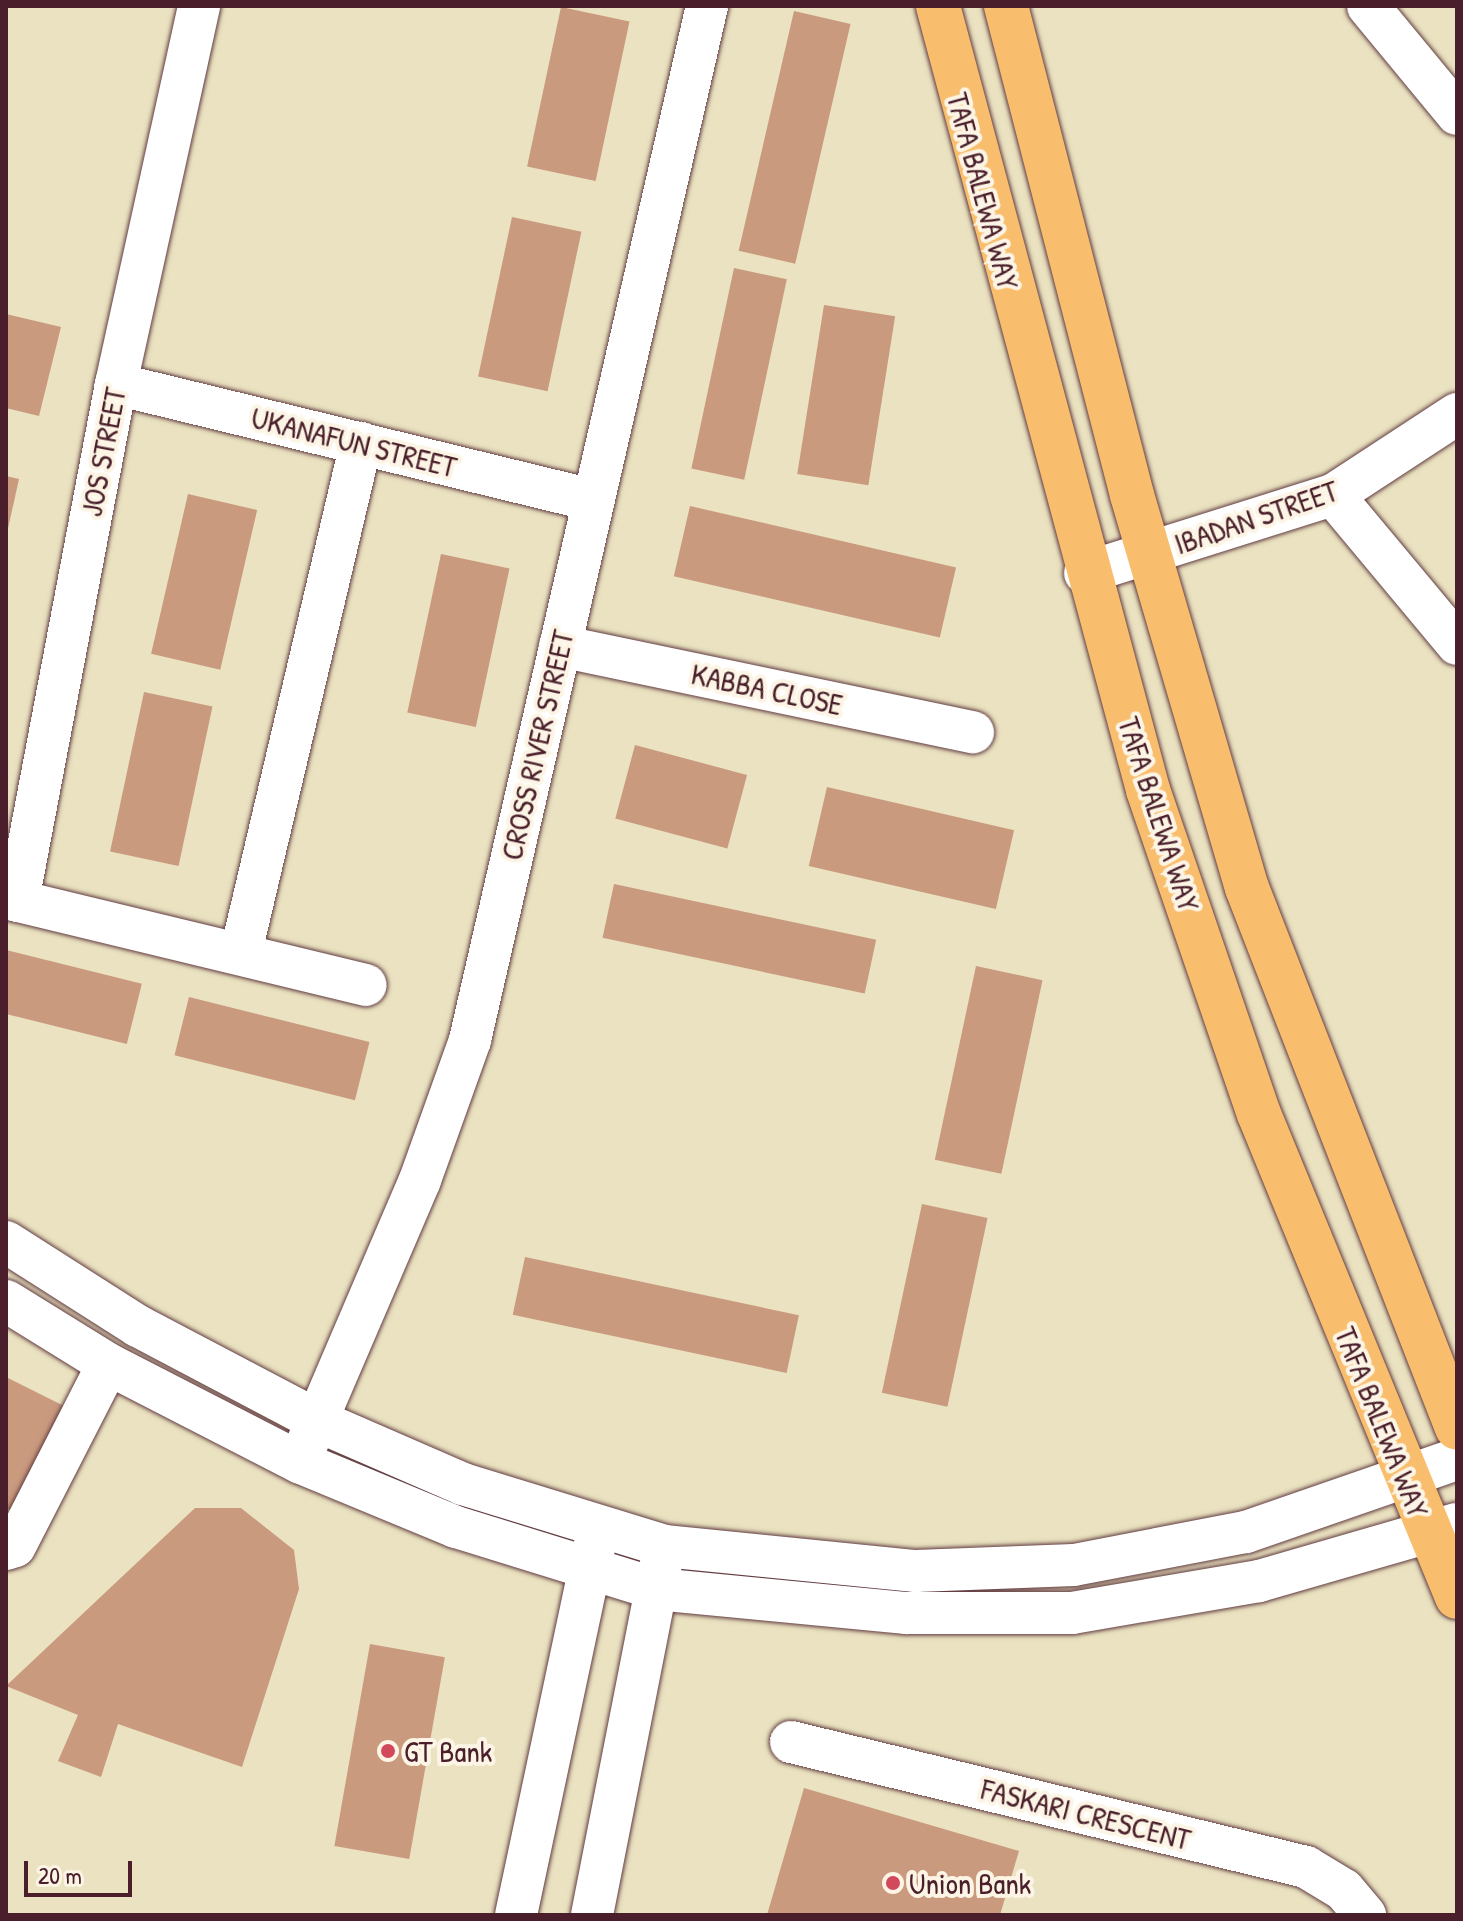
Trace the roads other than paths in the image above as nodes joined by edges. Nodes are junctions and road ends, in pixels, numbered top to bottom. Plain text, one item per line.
1 (199, 6) edge
2 (707, 6) edge
3 (938, 6) edge
4 (1006, 6) edge
5 (1368, 6) edge
6 (1457, 114) edge
7 (116, 384) junction
8 (1457, 414) edge
9 (361, 443) junction
10 (1333, 495) junction
11 (592, 500) junction
12 (1150, 554) junction
13 (1085, 573) junction
14 (1457, 644) edge
15 (560, 646) junction
16 (973, 732) dead end
17 (12, 900) edge
18 (241, 952) junction
19 (366, 985) dead end
20 (6, 1242) edge
21 (6, 1301) edge
22 (108, 1364) junction
23 (318, 1421) junction
24 (1457, 1428) edge
25 (1457, 1459) edge
26 (299, 1462) junction
27 (1404, 1479) junction
28 (1442, 1529) edge
29 (597, 1530) junction
30 (664, 1546) junction
31 (6, 1549) edge
32 (589, 1573) junction
33 (656, 1589) junction
34 (1457, 1597) edge
35 (791, 1742) dead end
36 (516, 1915) edge
37 (592, 1915) edge
38 (1365, 1915) edge

1 - 7 street, JOS STREET
2 - 11 street, CROSS RIVER STREET
3 - 13 main road, TAFA BALEWA WAY
4 - 12 main road, TAFA BALEWA WAY
5 - 6 street
7 - 9 street, UKANAFUN STREET
7 - 17 street, JOS STREET
8 - 10 street, IBADAN STREET
9 - 11 street, UKANAFUN STREET
9 - 18 street
10 - 12 street, IBADAN STREET
10 - 14 street
11 - 15 street, CROSS RIVER STREET
12 - 13 street, IBADAN STREET
12 - 24 main road, TAFA BALEWA WAY
13 - 27 main road, TAFA BALEWA WAY
15 - 16 street, KABBA CLOSE
15 - 23 street, CROSS RIVER STREET
17 - 18 street
18 - 19 street
20 - 23 street
21 - 22 street
22 - 26 street
22 - 31 street
23 - 26 street, CROSS RIVER STREET
23 - 29 street
25 - 27 street
26 - 32 street
27 - 28 main road, TAFA BALEWA WAY
27 - 30 street
28 - 33 street
28 - 34 main road, TAFA BALEWA WAY
29 - 30 street
29 - 32 street
30 - 33 street
32 - 33 street
32 - 36 street
33 - 37 street
35 - 38 street, FASKARI CRESCENT

